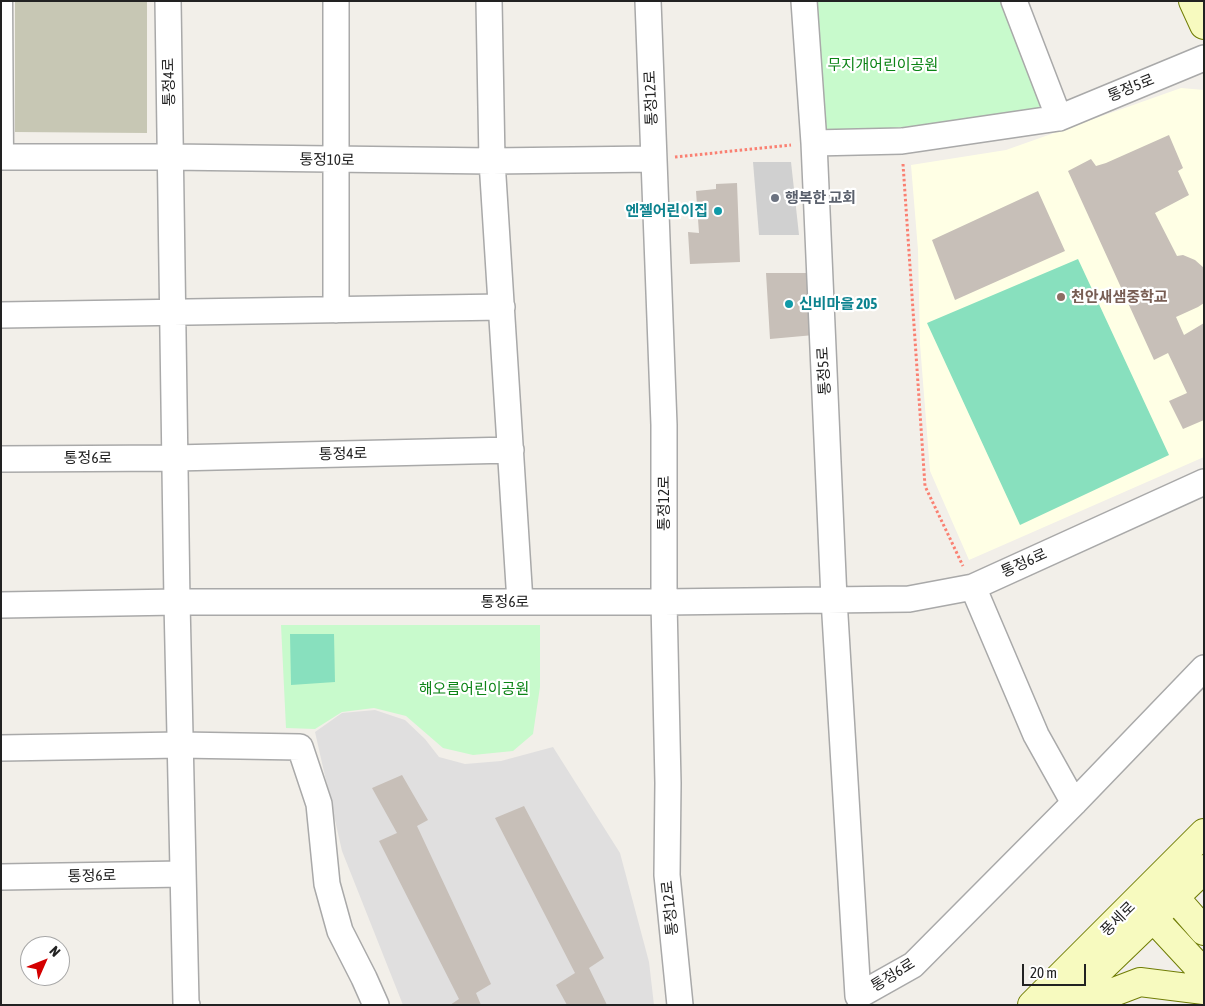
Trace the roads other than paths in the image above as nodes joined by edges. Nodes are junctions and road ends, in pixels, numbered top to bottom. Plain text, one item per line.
1 (6, 1) edge
2 (168, 1) edge
3 (336, 1) edge
4 (489, 1) edge
5 (648, 1) edge
6 (804, 1) edge
7 (1014, 1) edge
8 (1193, 1) edge
9 (1204, 25) edge
10 (1204, 58) edge
11 (1059, 118) junction
12 (814, 143) junction
13 (4, 156) edge
14 (170, 157) junction
15 (653, 159) junction
16 (336, 160) junction
17 (492, 161) junction
18 (502, 307) junction
19 (336, 310) junction
20 (174, 313) junction
21 (1, 315) edge
22 (511, 450) junction
23 (175, 458) junction
24 (1, 459) edge
25 (1204, 482) edge
26 (973, 587) junction
27 (834, 599) junction
28 (177, 602) junction
29 (520, 602) junction
30 (664, 602) junction
31 (1, 605) edge
32 (1204, 668) edge
33 (180, 745) junction
34 (1, 748) edge
35 (1074, 803) junction
36 (1204, 833) edge
37 (1204, 869) edge
38 (183, 874) junction
39 (1, 877) edge
40 (1167, 888) junction
41 (1145, 909) junction
42 (1204, 930) edge
43 (1196, 987) edge
44 (187, 1005) edge
45 (376, 1005) edge
46 (680, 1005) edge
47 (1032, 1005) edge
48 (1063, 1005) edge
49 (1086, 1005) edge

1 - 13 lane
2 - 14 street, 통정4로
3 - 16 street
4 - 17 street
5 - 15 street, 통정12로
6 - 12 street, 통정5로
7 - 11 street
8 - 9 street
10 - 11 street, 통정5로
11 - 12 street, 통정5로
12 - 27 street, 통정5로
13 - 14 street, 통정10로
14 - 16 street, 통정10로
14 - 20 street, 통정4로
15 - 17 street, 통정10로
15 - 30 street, 통정12로
16 - 17 street, 통정10로
16 - 19 street
17 - 18 street
18 - 19 street
18 - 22 street
19 - 20 street
20 - 21 street
20 - 23 street, 통정4로
22 - 23 street, 통정4로
22 - 29 street
23 - 24 street, 통정6로
23 - 28 street, 통정4로
25 - 26 street, 통정6로
26 - 27 street, 통정6로
26 - 35 street
27 - 30 street, 통정6로
27 - 35 street, 통정6로
28 - 29 street, 통정6로
28 - 31 street, 통정6로
28 - 33 street
29 - 30 street, 통정6로
30 - 46 street, 통정12로
32 - 35 street, 통정6로
33 - 34 street
33 - 38 street
33 - 45 street
36 - 40 street, 풍세로
37 - 40 street, 풍세로
38 - 39 street, 통정6로
38 - 44 street
40 - 41 street, 풍세로
40 - 42 street
41 - 43 street
41 - 47 street, 풍세로
41 - 48 street, 풍세로
43 - 49 street

